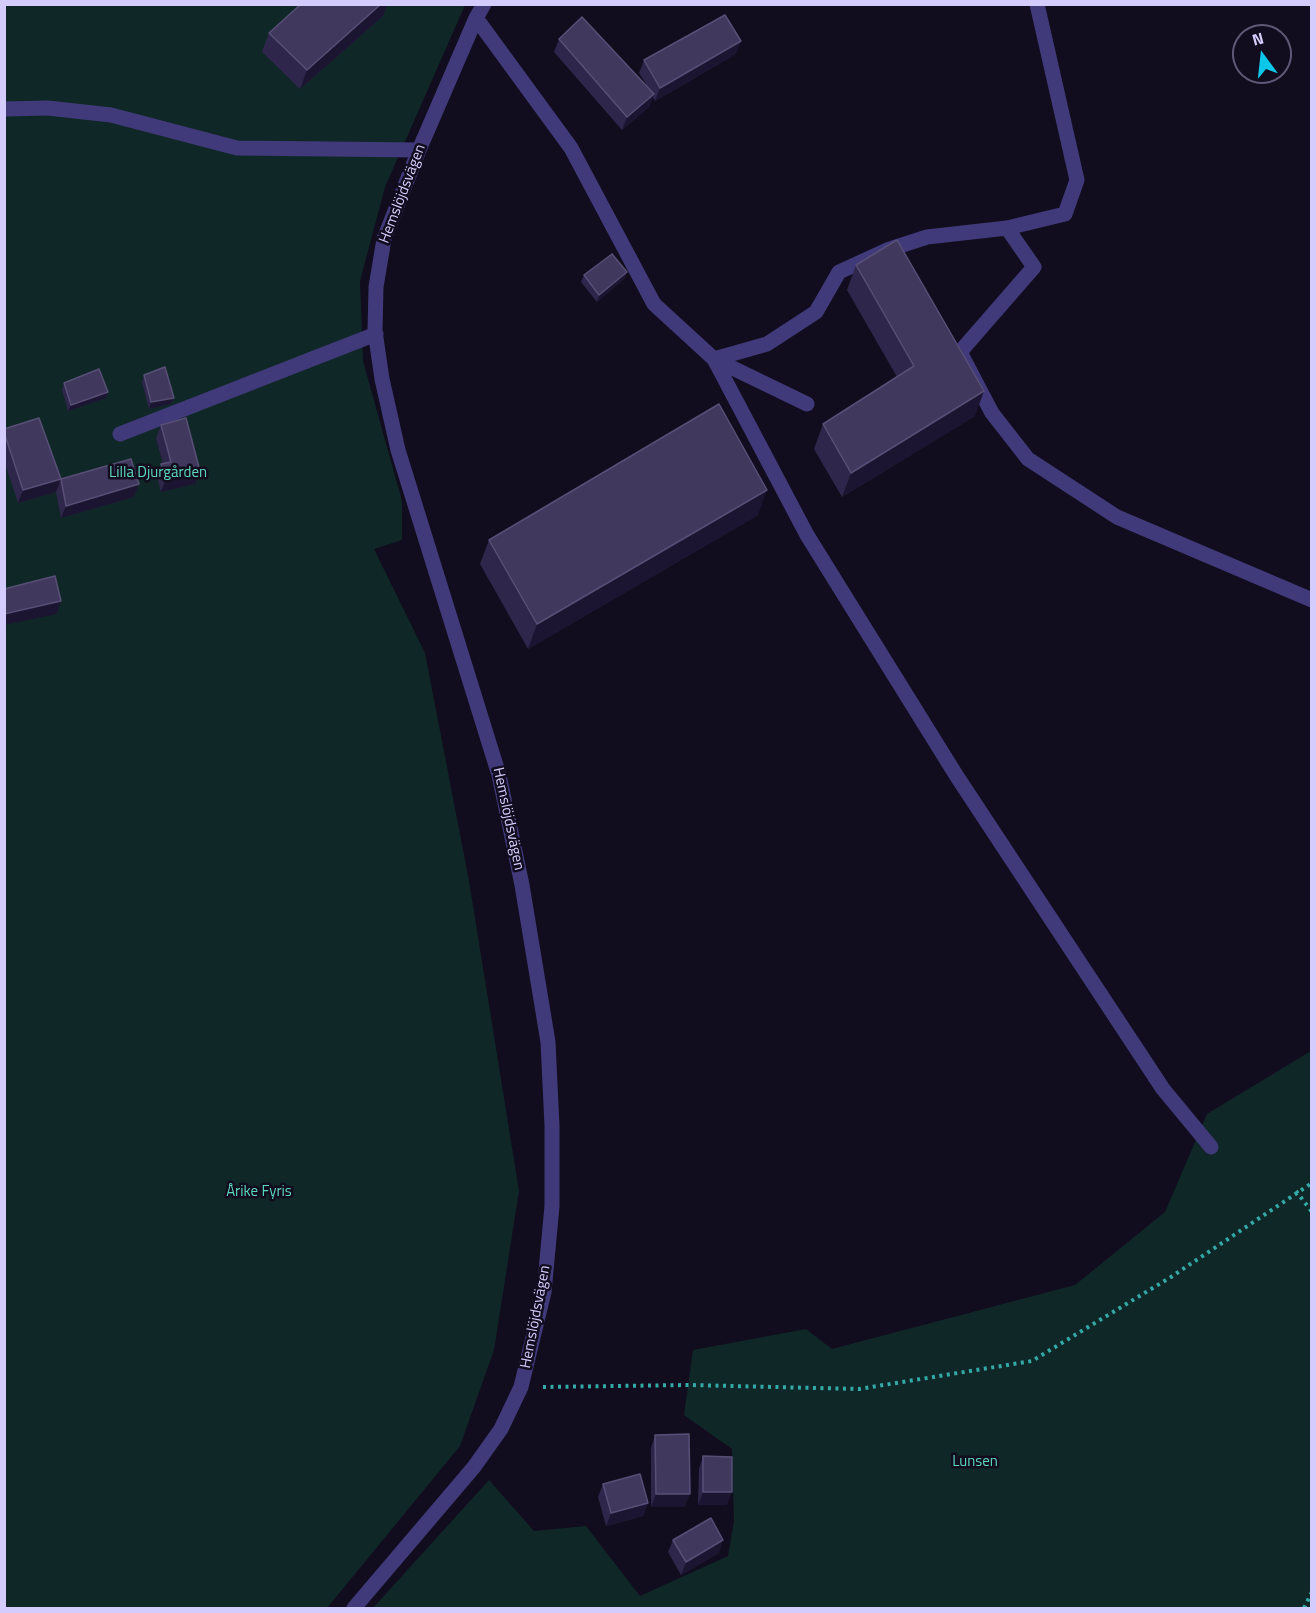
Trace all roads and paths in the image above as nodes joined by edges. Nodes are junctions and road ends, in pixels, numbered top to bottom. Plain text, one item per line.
1 (484, 4) edge
2 (1037, 4) edge
3 (476, 18) junction
4 (4, 108) edge
5 (419, 150) junction
6 (1007, 228) junction
7 (376, 334) junction
8 (714, 359) junction
9 (807, 404) dead end
10 (120, 434) dead end
11 (1311, 600) edge
12 (1211, 1147) dead end
13 (1311, 1183) edge
14 (1296, 1191) junction
15 (1311, 1212) edge
16 (521, 1387) junction
17 (1311, 1592) edge
18 (354, 1608) edge
19 (1304, 1608) edge

1 - 3 street, Hemslöjdsvägen
2 - 6 street
3 - 5 street, Hemslöjdsvägen
3 - 8 street
4 - 5 street
5 - 7 street, Hemslöjdsvägen
6 - 8 street
6 - 11 street
7 - 10 street
7 - 16 street, Hemslöjdsvägen
8 - 9 street
8 - 12 street
13 - 14 path
14 - 15 path
14 - 16 path
16 - 18 street, Hemslöjdsvägen
17 - 19 path

